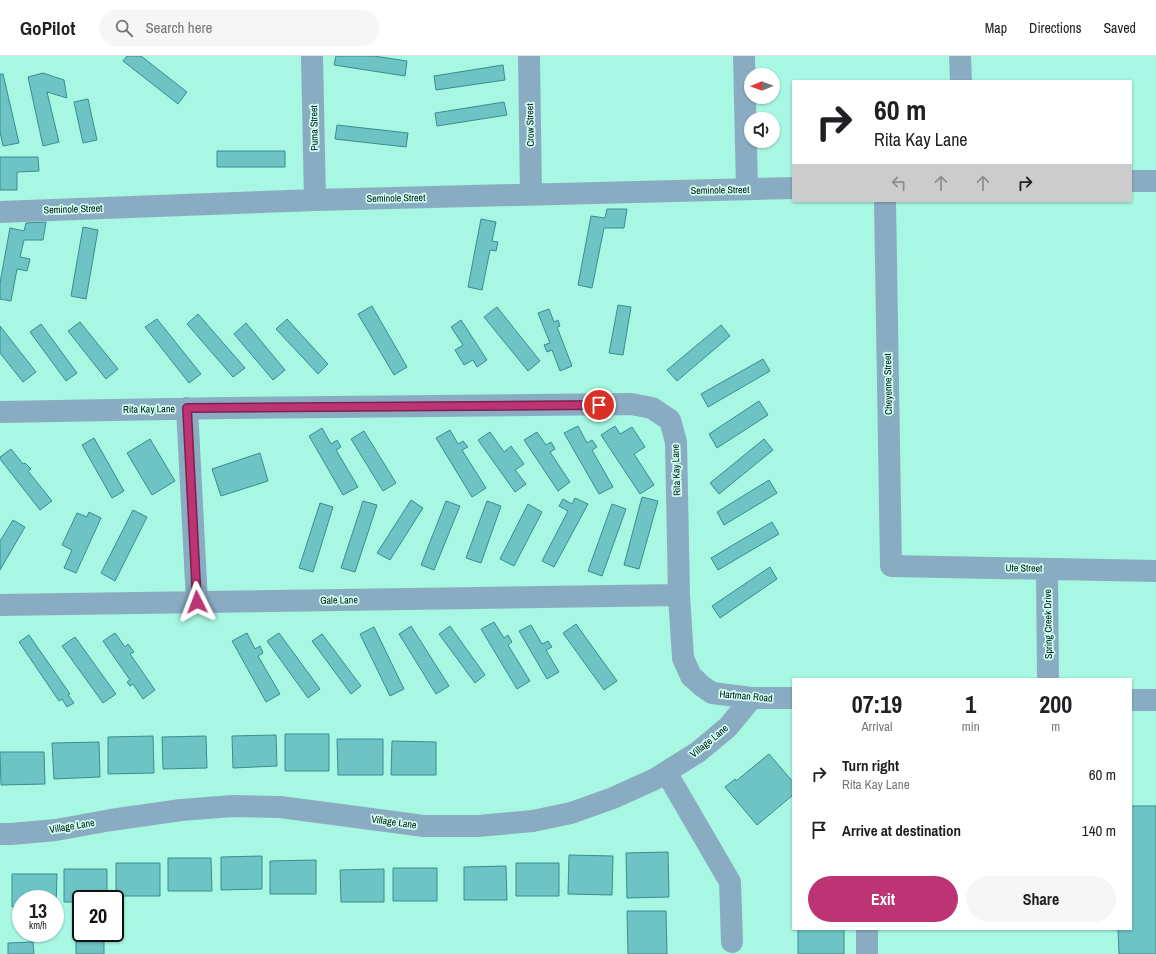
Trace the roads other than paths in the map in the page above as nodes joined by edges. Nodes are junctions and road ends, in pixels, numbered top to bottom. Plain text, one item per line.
1 (312, 56) edge
2 (529, 56) edge
3 (744, 56) edge
4 (960, 56) edge
5 (961, 80) edge
6 (1132, 181) edge
7 (1156, 181) edge
8 (792, 188) edge
9 (747, 189) junction
10 (531, 195) junction
11 (315, 200) junction
12 (885, 202) edge
13 (0, 212) edge
14 (187, 408) junction
15 (0, 412) edge
16 (891, 566) joint
17 (1047, 569) junction
18 (1156, 571) edge
19 (679, 595) junction
20 (197, 602) junction
21 (0, 605) edge
22 (1048, 678) edge
23 (752, 698) junction
24 (792, 698) edge
25 (1132, 700) edge
26 (1156, 700) edge
27 (666, 772) junction
28 (0, 834) edge
29 (867, 930) edge
30 (732, 942) dead end
31 (868, 954) edge

1 - 11 street, Puma Street
2 - 10 street, Crow Street
3 - 9 street
4 - 5 street
6 - 7 street
8 - 9 street, Seminole Street
9 - 10 street, Seminole Street
10 - 11 street, Seminole Street
11 - 13 street, Seminole Street
12 - 16 street, Cheyenne Street
14 - 15 street, Rita Kay Lane
14 - 19 street, Rita Kay Lane
14 - 20 street
16 - 17 street, Ute Street
17 - 18 street, Ute Street
17 - 22 street, Spring Creek Drive
19 - 20 street, Gale Lane
19 - 23 street, Hartman Road
20 - 21 street, Gale Lane
23 - 24 street, Hartman Road
23 - 27 street, Village Lane
25 - 26 street
27 - 28 street, Village Lane
27 - 30 street
29 - 31 street

